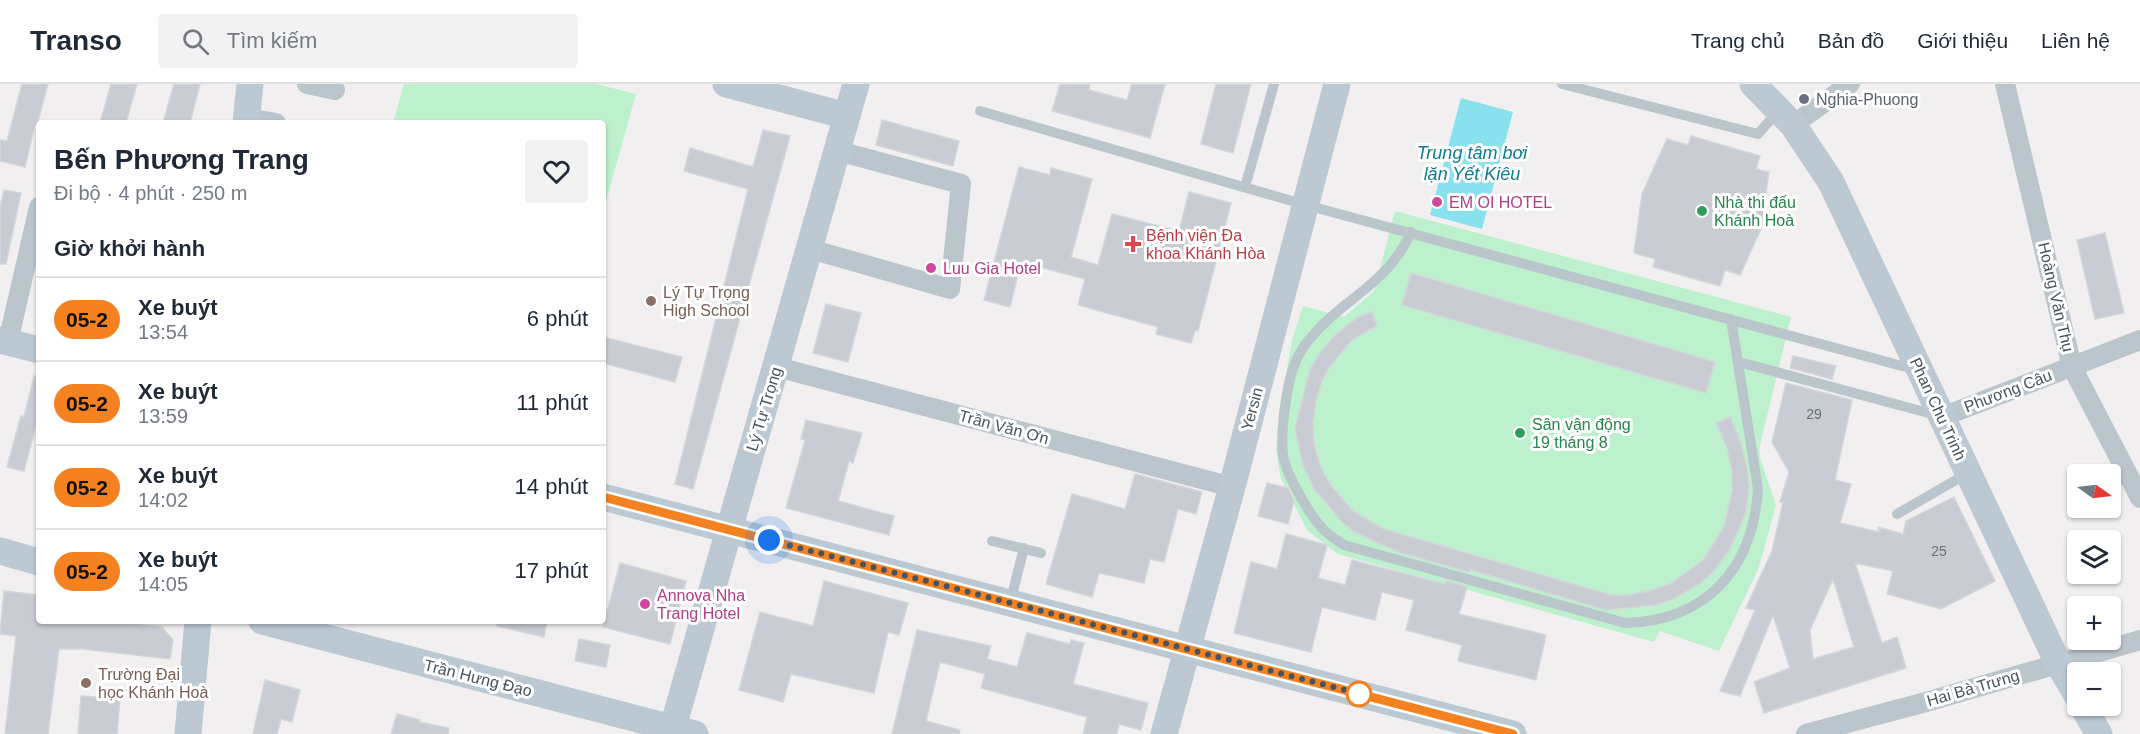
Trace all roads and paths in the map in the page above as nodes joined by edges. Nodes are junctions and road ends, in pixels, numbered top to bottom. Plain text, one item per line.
1 (250, 84) edge
2 (307, 84) edge
3 (726, 84) edge
4 (856, 84) edge
5 (1274, 84) edge
6 (1337, 84) edge
7 (1562, 84) edge
8 (1753, 84) edge
9 (1851, 84) edge
10 (2005, 84) edge
11 (753, 87) edge
12 (335, 90) dead end
13 (980, 111) dead end
14 (847, 116) junction
15 (1786, 118) junction
16 (247, 120) edge
17 (838, 151) junction
18 (1245, 187) junction
19 (1306, 204) junction
20 (1411, 232) junction
21 (36, 236) edge
22 (810, 249) junction
23 (34, 256) edge
24 (1731, 319) junction
25 (2140, 340) edge
26 (4, 341) edge
27 (36, 349) edge
28 (1739, 362) junction
29 (777, 367) junction
30 (2072, 367) junction
31 (1920, 371) junction
32 (1942, 417) junction
33 (1968, 473) junction
34 (1232, 487) junction
35 (606, 498) edge
36 (2140, 498) edge
37 (1897, 514) dead end
38 (728, 530) junction
39 (992, 541) dead end
40 (1024, 548) junction
41 (0, 551) edge
42 (1041, 553) dead end
43 (36, 561) edge
44 (1010, 603) junction
45 (198, 624) edge
46 (273, 624) edge
47 (2140, 639) edge
48 (1187, 649) junction
49 (2058, 663) junction
50 (2067, 678) edge
51 (2088, 716) edge
52 (679, 732) edge
53 (188, 734) edge
54 (1166, 734) edge
55 (1513, 734) edge
56 (1806, 734) edge
57 (2099, 734) edge

1 - 16 street
2 - 12 street
3 - 11 street
4 - 14 street, Lý Tự Trọng
5 - 18 lane
6 - 19 street, Yersin
7 - 15 lane
8 - 15 street, Phan Chu Trinh
9 - 15 street
10 - 30 street, Hoàng Văn Thụ
11 - 14 street
13 - 18 lane
14 - 17 street, Lý Tự Trọng
15 - 31 street, Phan Chu Trinh
17 - 22 street, Lý Tự Trọng
17 - 22 street
18 - 19 lane
19 - 20 lane
19 - 34 street, Yersin
20 - 24 lane
20 - 28 lane
21 - 23 street
22 - 29 street, Lý Tự Trọng
23 - 26 street
24 - 28 lane
24 - 31 lane
25 - 30 street, Phương Câu
26 - 27 street
28 - 32 lane
29 - 34 street, Trần Văn Ơn
29 - 38 street, Lý Tự Trọng
30 - 32 street, Phương Câu
30 - 36 street, Hoàng Văn Thụ
31 - 32 street, Phan Chu Trinh
32 - 33 street, Phan Chu Trinh
33 - 37 lane
33 - 49 street, Phan Chu Trinh
34 - 48 street, Yersin
35 - 38 street
38 - 44 street
38 - 52 street, Lý Tự Trọng
39 - 40 lane
40 - 42 lane
40 - 44 lane
41 - 43 street
44 - 48 street
45 - 53 street
46 - 52 street, Trần Hưng Đạo
47 - 49 street, Hai Bà Trưng
48 - 54 street, Yersin
48 - 55 street
49 - 50 street, Phan Chu Trinh
49 - 56 street, Hai Bà Trưng
51 - 57 street

